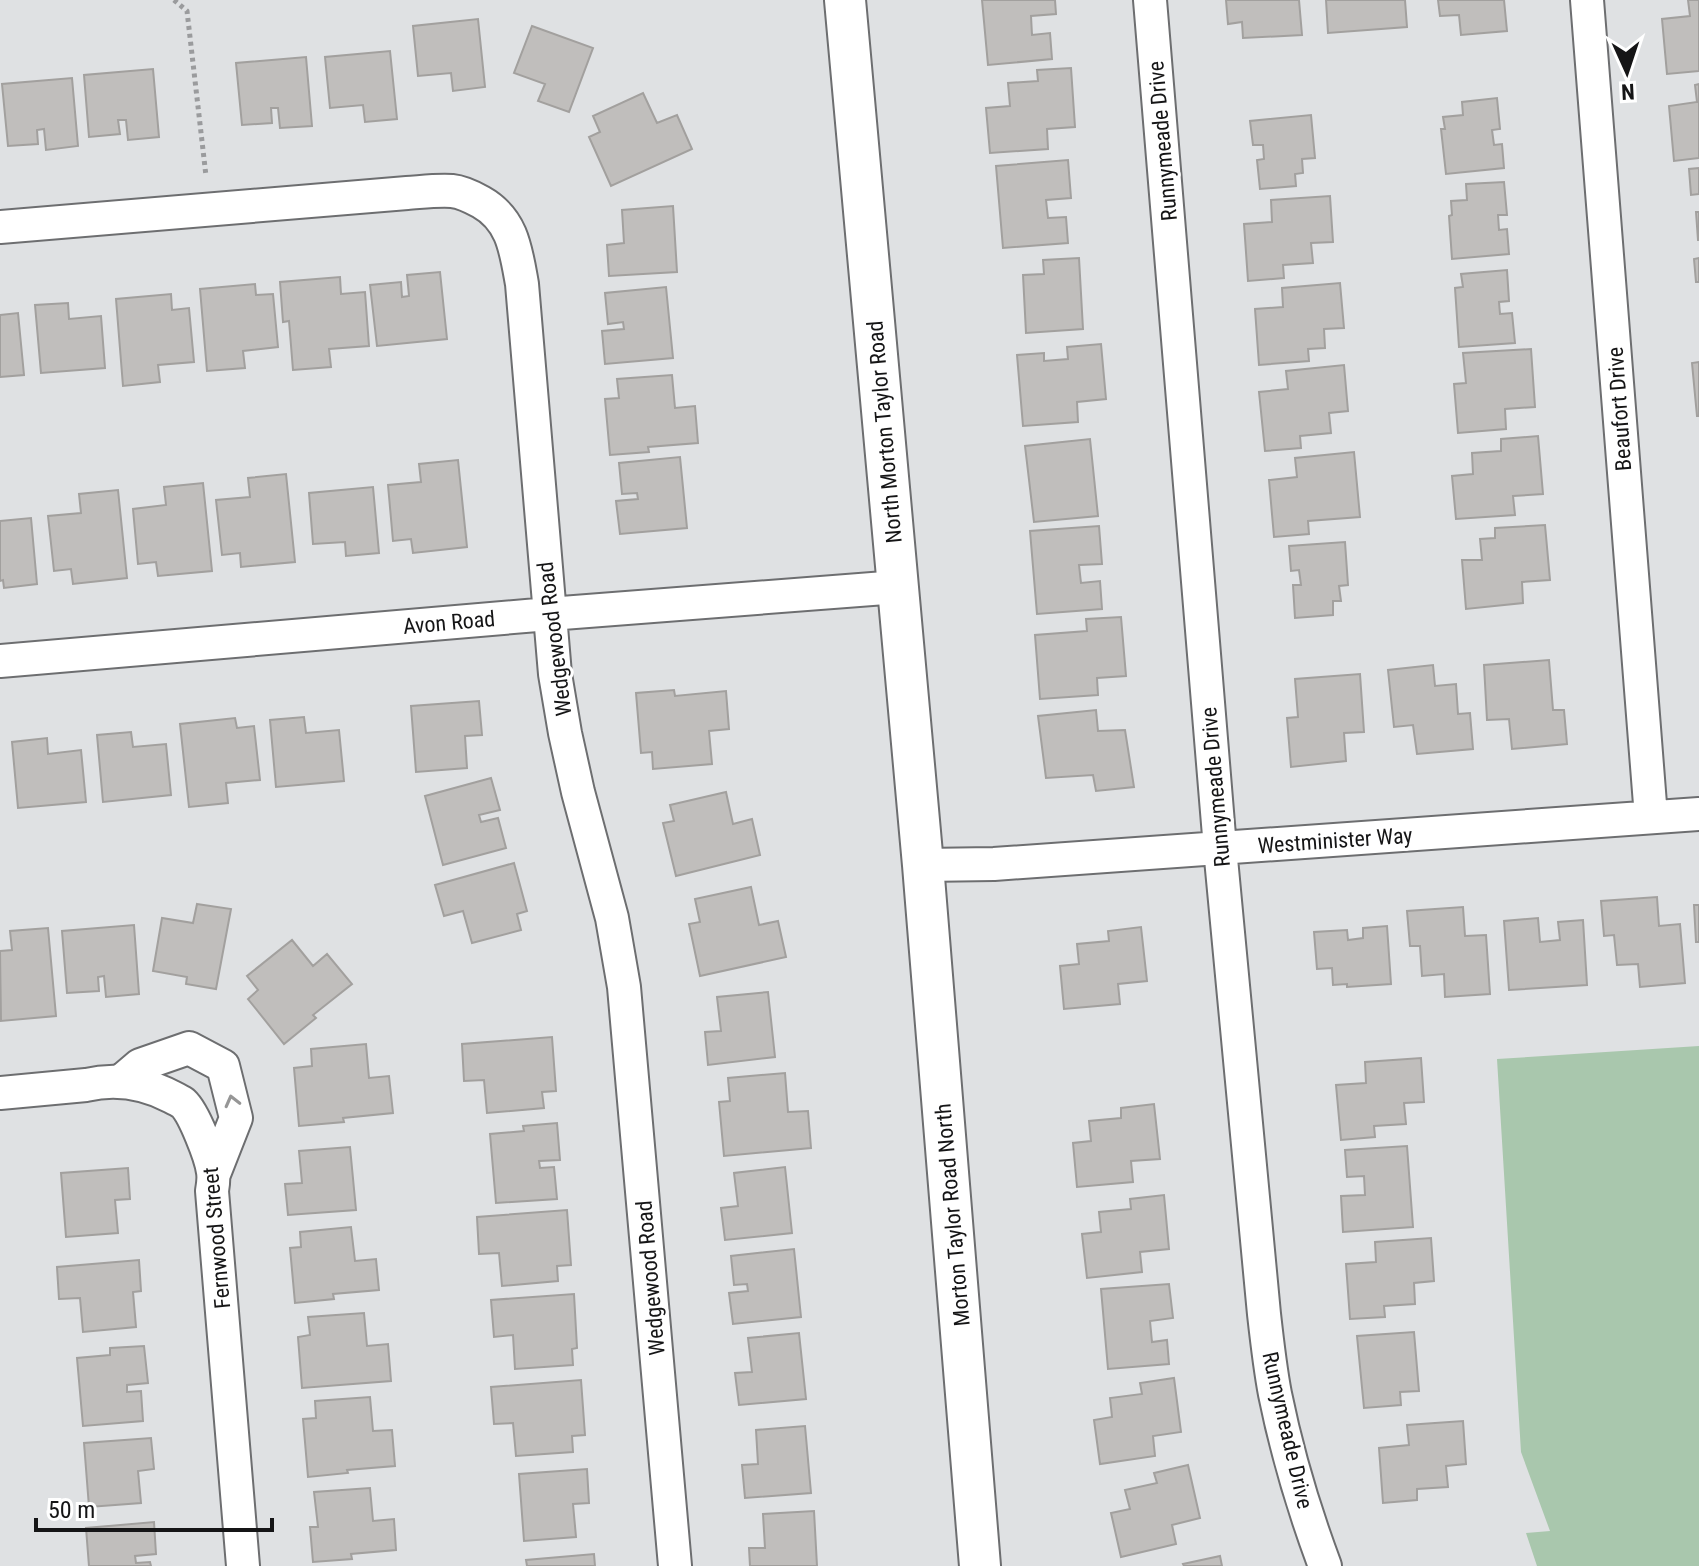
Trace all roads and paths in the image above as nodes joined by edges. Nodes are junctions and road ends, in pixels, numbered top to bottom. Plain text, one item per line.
1 (174, 0) edge
2 (845, 0) edge
3 (1150, 0) edge
4 (1587, 0) edge
5 (206, 176) dead end
6 (0, 227) edge
7 (898, 587) junction
8 (549, 614) junction
9 (0, 661) edge
10 (1699, 814) edge
11 (1651, 817) junction
12 (1220, 848) junction
13 (923, 865) junction
14 (120, 1082) junction
15 (0, 1093) edge
16 (214, 1174) junction
17 (243, 1566) edge
18 (675, 1566) edge
19 (980, 1566) edge
20 (1325, 1566) edge

1 - 5 path
2 - 7 street, North Morton Taylor Road
3 - 12 street, Runnymeade Drive
4 - 11 street, Beaufort Drive
6 - 8 street, Wedgewood Road
7 - 8 street, Avon Road
7 - 13 street, North Morton Taylor Road
8 - 9 street, Avon Road
8 - 18 street, Wedgewood Road
10 - 11 street, Westminister Way
11 - 12 street, Westminister Way
12 - 13 street, Westminister Way
12 - 20 street, Runnymeade Drive
13 - 19 street, Morton Taylor Road North
14 - 15 street, Fernwood Street
14 - 16 street, Fernwood Street
16 -> 14 street
16 - 17 street, Fernwood Street

